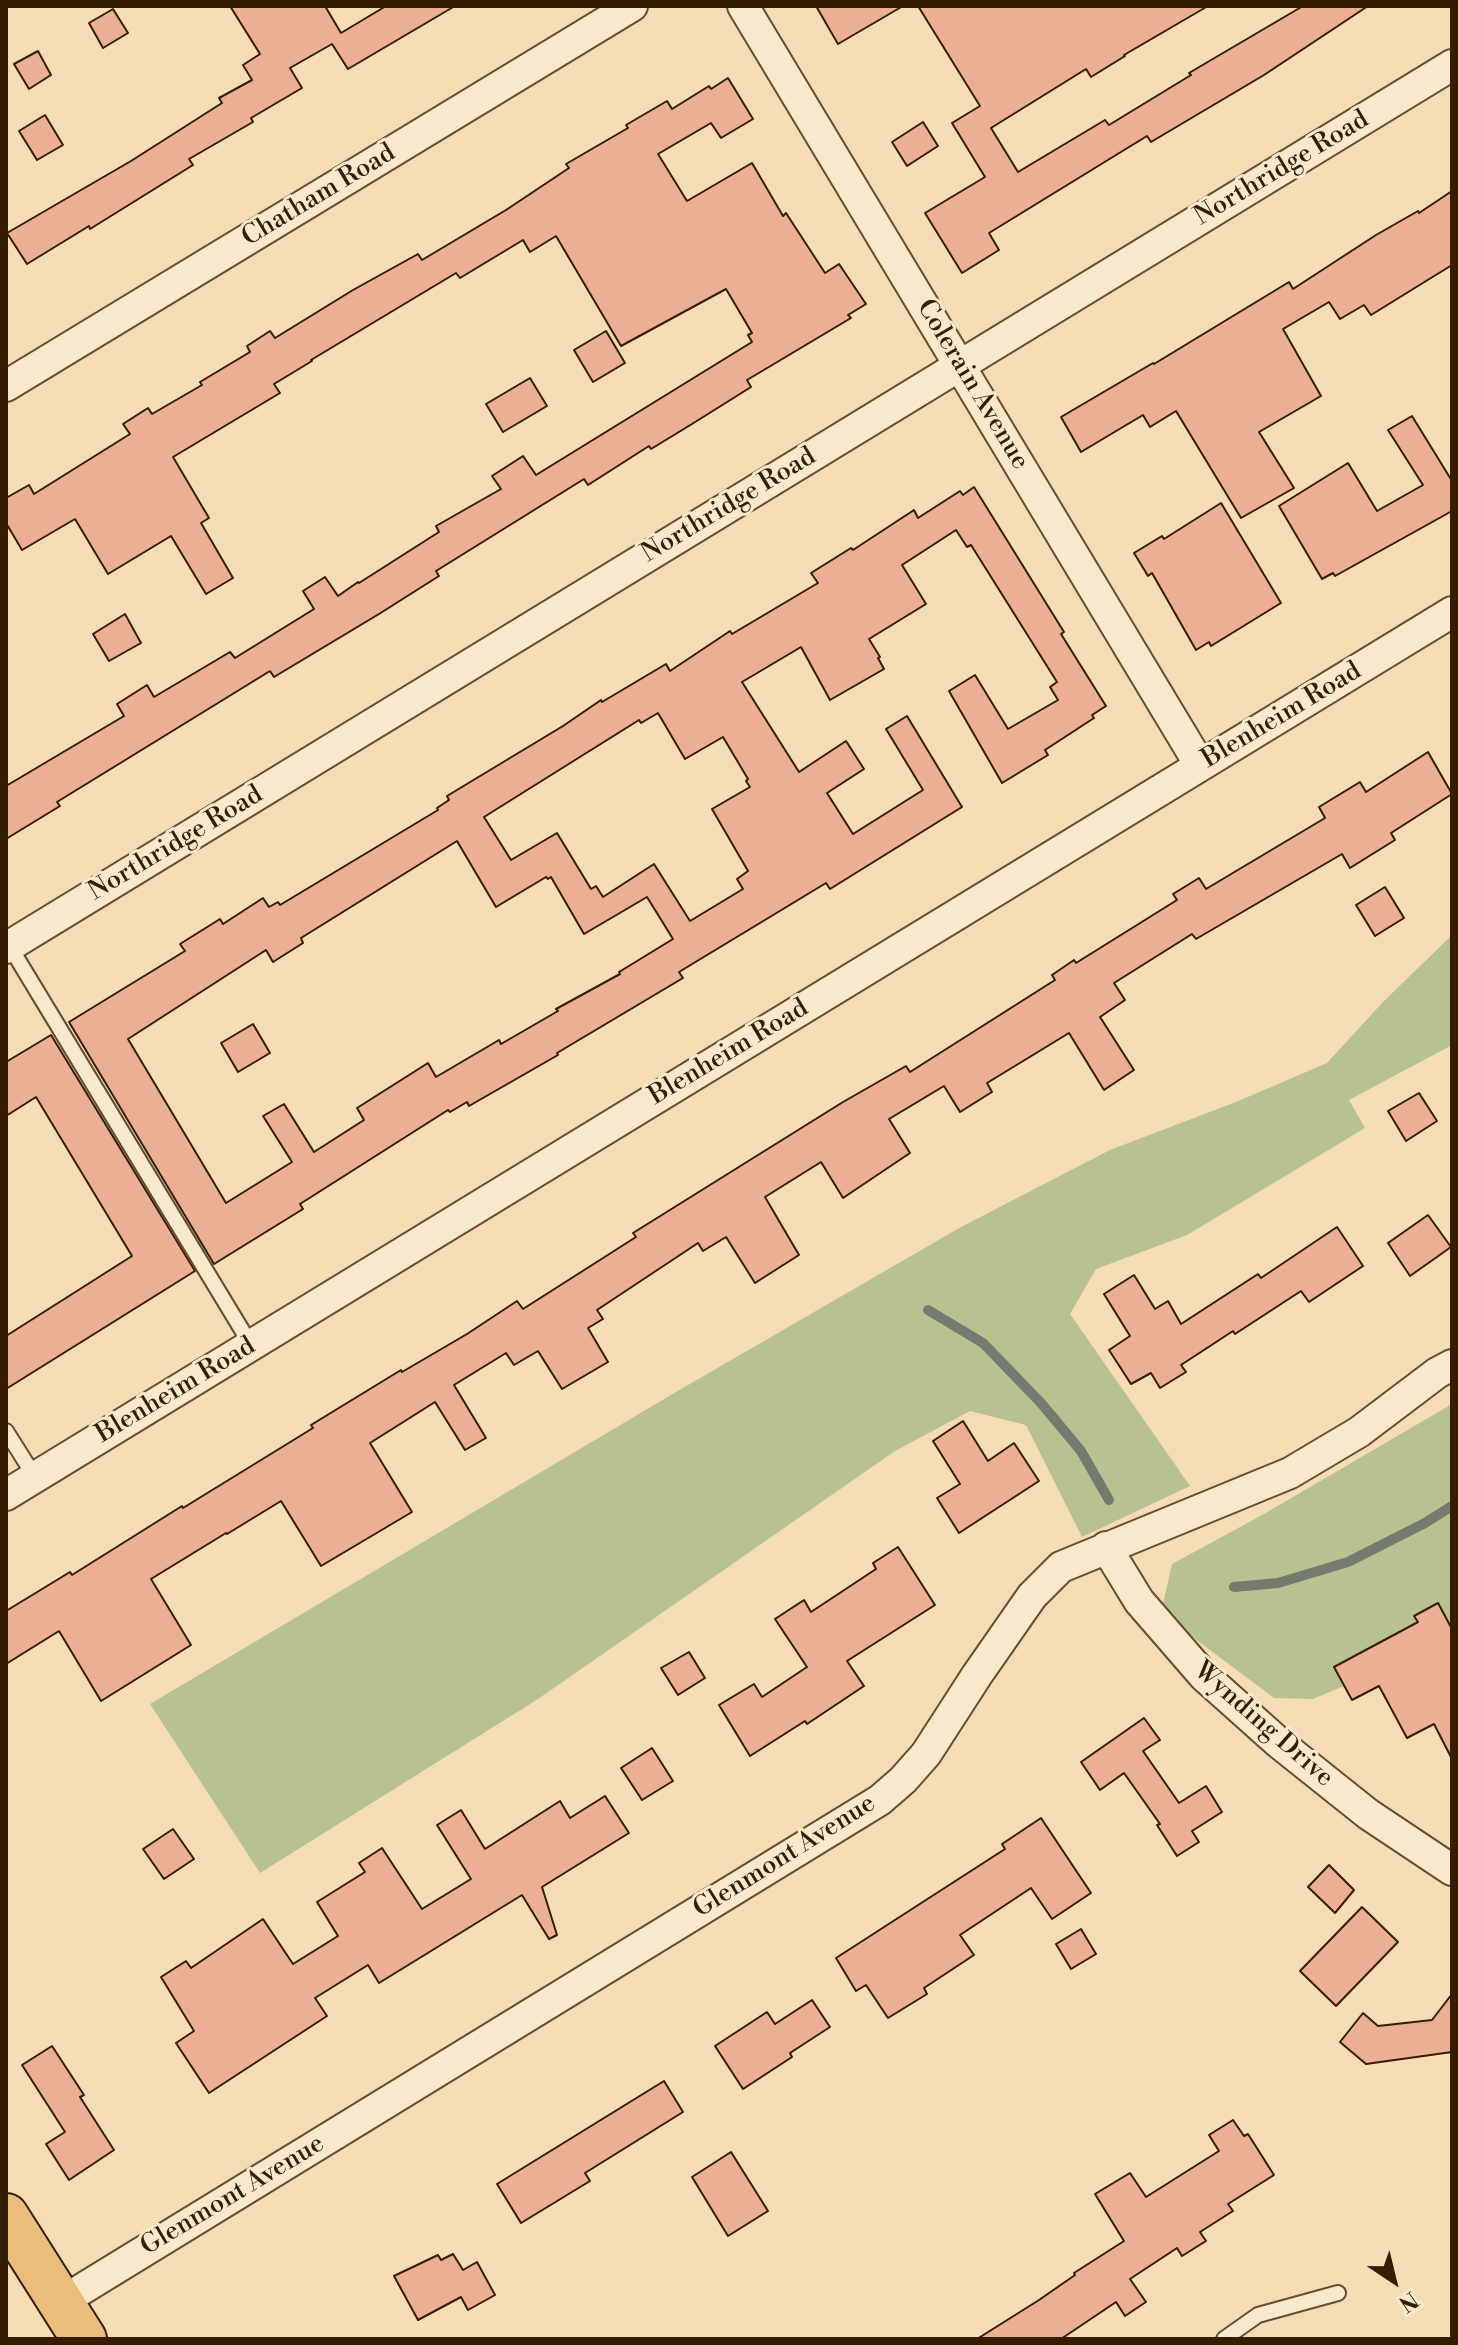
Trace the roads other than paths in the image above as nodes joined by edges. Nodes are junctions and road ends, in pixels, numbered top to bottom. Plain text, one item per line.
1 (632, 6) edge
2 (743, 6) edge
3 (1452, 65) edge
4 (960, 365) junction
5 (6, 386) edge
6 (1452, 612) edge
7 (1200, 765) junction
8 (7, 944) edge
9 (251, 1345) junction
10 (1452, 1365) edge
11 (6, 1431) edge
12 (35, 1477) junction
13 (6, 1495) edge
14 (1106, 1547) junction
15 (1452, 1870) edge
16 (6, 2216) edge
17 (1338, 2293) dead end
18 (61, 2302) junction
19 (84, 2339) edge
20 (1224, 2339) edge

1 - 5 street, Chatham Road
2 - 4 street, Colerain Avenue
3 - 4 street, Northridge Road
4 - 7 street, Colerain Avenue
4 - 8 street, Northridge Road
6 - 7 street, Blenheim Road
7 - 9 street, Blenheim Road
8 - 9 lane
9 - 12 street, Blenheim Road
10 - 14 street, Glenmont Avenue
11 - 12 lane
12 - 13 street, Blenheim Road
14 - 15 street, Wynding Drive
14 - 18 street, Glenmont Avenue
16 - 18 main road
17 - 20 lane
18 - 19 main road

